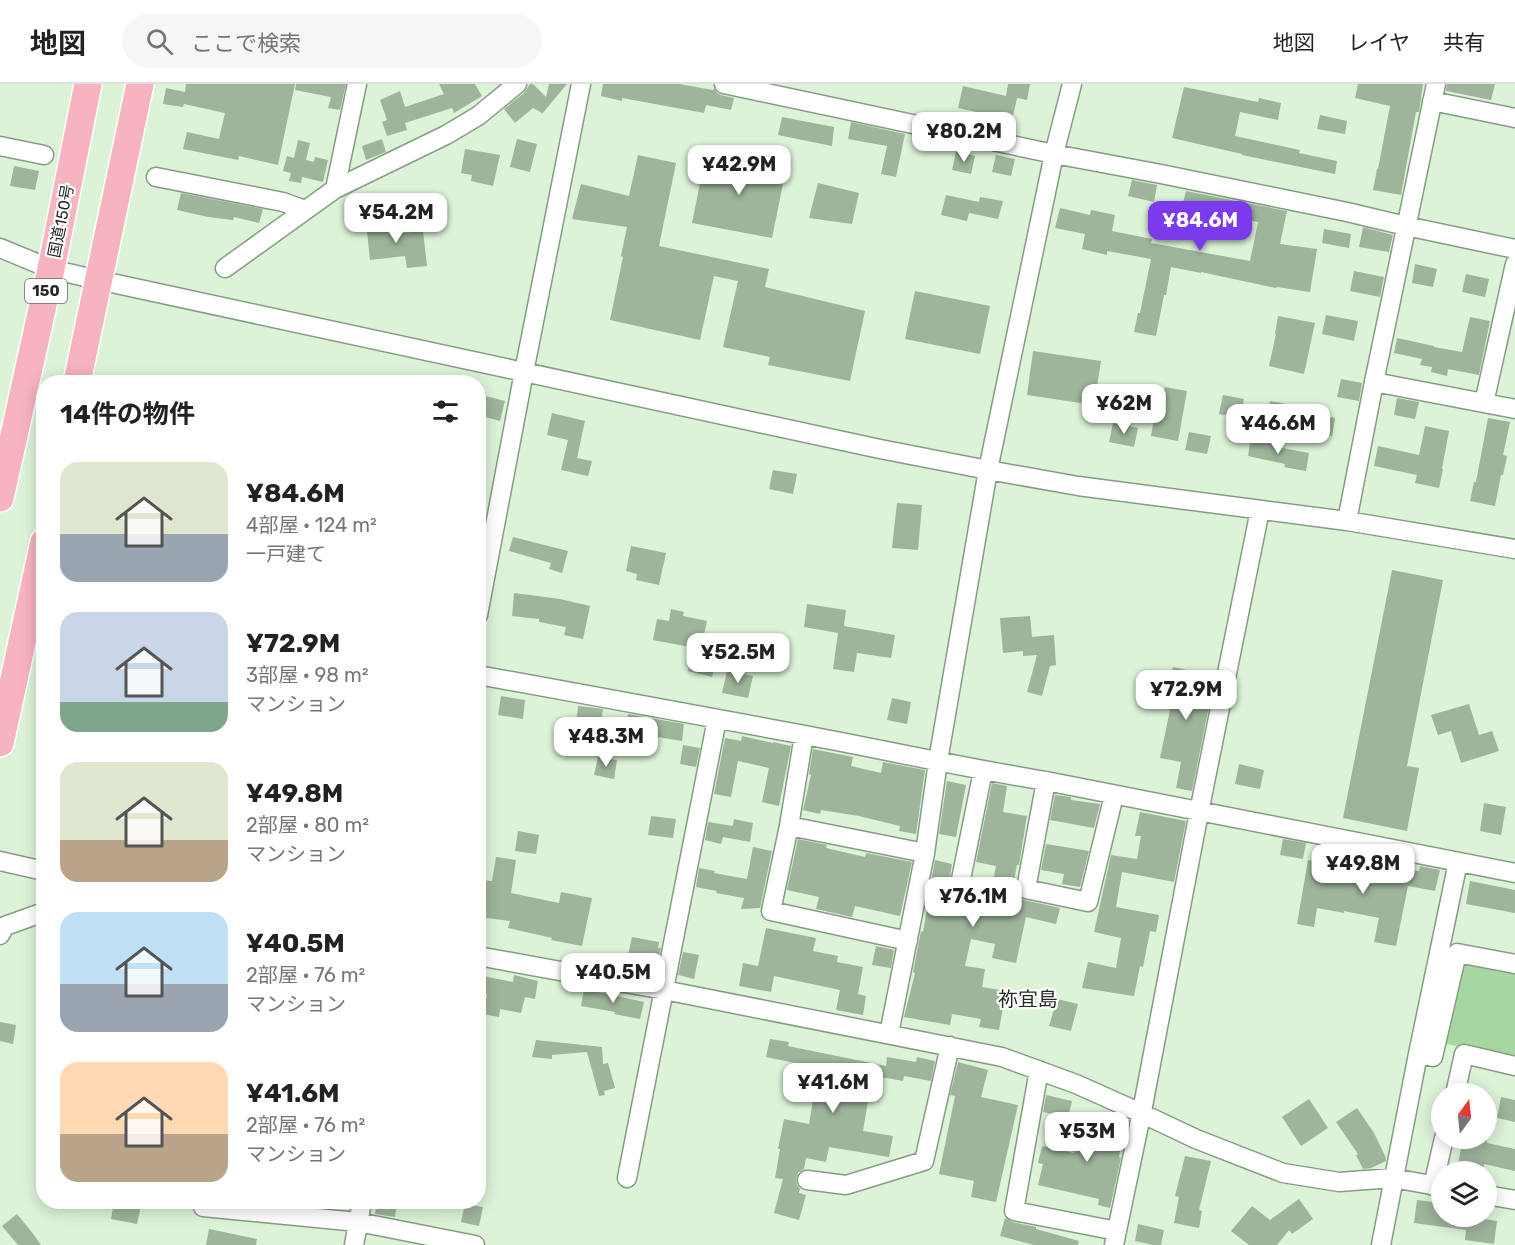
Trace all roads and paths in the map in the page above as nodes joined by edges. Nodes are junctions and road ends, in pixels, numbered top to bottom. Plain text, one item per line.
1 (88, 84) edge
2 (140, 84) edge
3 (357, 84) edge
4 (518, 84) edge
5 (581, 84) edge
6 (724, 84) edge
7 (1072, 84) edge
8 (1434, 93) edge
9 (1515, 118) edge
10 (0, 146) edge
11 (1054, 154) junction
12 (44, 155) dead end
13 (156, 177) dead end
14 (335, 189) junction
15 (305, 210) junction
16 (1406, 226) junction
17 (0, 248) edge
18 (1515, 249) edge
19 (1515, 264) edge
20 (225, 268) dead end
21 (51, 269) junction
22 (98, 280) junction
23 (524, 372) junction
24 (78, 375) edge
25 (1374, 382) junction
26 (1484, 403) junction
27 (1515, 409) edge
28 (5, 450) edge
29 (988, 470) junction
30 (0, 498) edge
31 (1260, 510) junction
32 (1347, 521) junction
33 (1515, 549) edge
34 (486, 573) edge
35 (36, 579) edge
36 (486, 676) edge
37 (717, 718) junction
38 (804, 735) junction
39 (0, 743) edge
40 (938, 761) junction
41 (983, 771) junction
42 (1046, 781) junction
43 (1114, 795) junction
44 (1199, 812) junction
45 (789, 826) junction
46 (925, 854) junction
47 (0, 861) edge
48 (1458, 862) junction
49 (36, 869) edge
50 (1515, 873) edge
51 (958, 889) dead end
52 (36, 915) edge
53 (0, 935) edge
54 (908, 941) junction
55 (486, 957) edge
56 (1515, 964) edge
57 (664, 990) junction
58 (889, 1034) junction
59 (950, 1046) junction
60 (1418, 1054) junction
61 (1515, 1066) edge
62 (1039, 1070) junction
63 (1457, 1083) edge
64 (1142, 1113) junction
65 (627, 1178) dead end
66 (1393, 1178) junction
67 (807, 1180) dead end
68 (1431, 1185) edge
69 (1497, 1197) edge
70 (1515, 1200) edge
71 (224, 1209) edge
72 (361, 1209) edge
73 (358, 1222) junction
74 (1116, 1238) edge
75 (354, 1245) edge
76 (475, 1245) edge
77 (1381, 1245) edge

1 - 21 highway, 国道150号 / 150
2 - 22 highway
3 - 14 street
4 - 14 street
5 - 23 street
6 - 11 street
7 - 11 street
8 - 9 street
8 - 16 street
10 - 12 street
11 - 16 street
11 - 29 street
13 - 15 street
14 - 15 street
15 - 20 street
16 - 18 street
16 - 25 street
17 - 21 street
19 - 26 street
21 - 22 street
21 - 28 highway, 国道150号 / 150
22 - 23 street
22 - 24 highway
23 - 29 street
23 - 34 street
25 - 26 street
25 - 32 street
26 - 27 street
28 - 30 highway, 国道150号 / 150
29 - 31 street
29 - 40 street
31 - 32 street
31 - 44 street
32 - 33 street
35 - 39 highway
36 - 37 street
37 - 38 street
37 - 57 street
38 - 40 street
38 - 45 street
40 - 41 street
40 - 46 street
41 - 42 street
41 - 51 street
42 - 43 street
42 - 43 street
43 - 44 street
44 - 48 street
44 - 64 street
45 - 46 street
45 - 54 street
46 - 54 street
47 - 49 street
48 - 50 street
48 - 60 street
52 - 53 street
54 - 58 street
55 - 57 street
56 - 60 street
57 - 58 street
57 - 65 street
58 - 59 street
59 - 62 street
59 - 67 street
60 - 66 street
61 - 63 street
62 - 64 street
62 - 74 street
64 - 66 street
64 - 74 street
66 - 68 street
66 - 77 street
69 - 70 street
71 - 73 street
72 - 73 street
73 - 75 street
73 - 76 street

